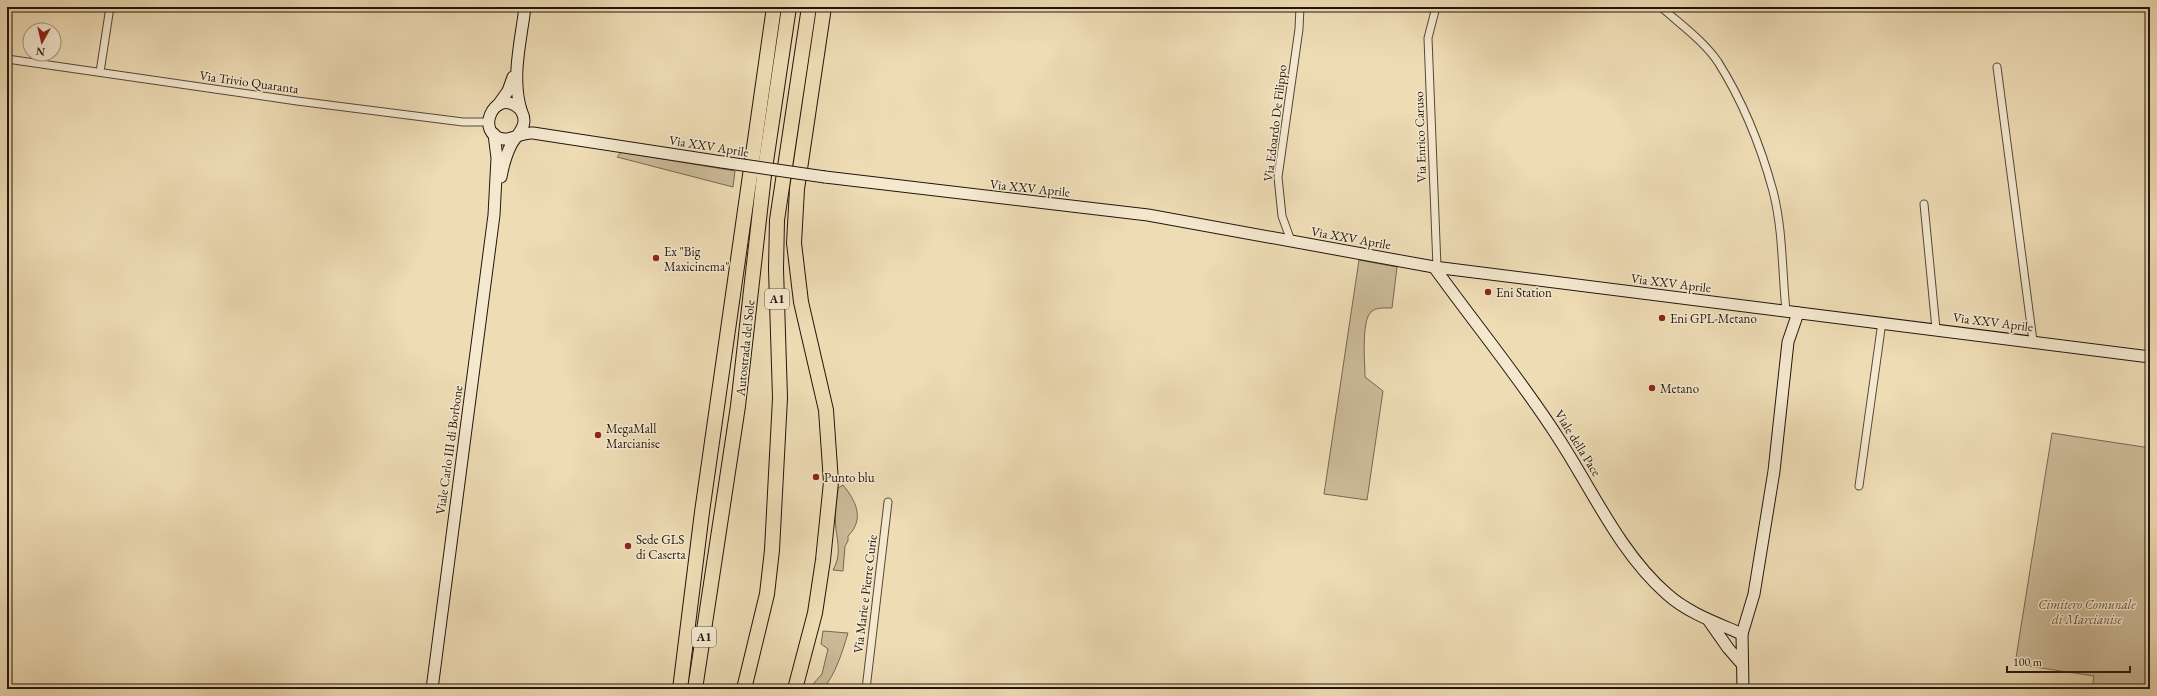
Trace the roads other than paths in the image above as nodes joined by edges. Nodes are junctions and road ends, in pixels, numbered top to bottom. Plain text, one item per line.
1 (110, 7) edge
2 (526, 7) edge
3 (774, 7) edge
4 (789, 7) edge
5 (809, 7) edge
6 (824, 7) edge
7 (1300, 7) edge
8 (1436, 7) edge
9 (1661, 7) edge
10 (520, 49) junction
11 (7, 59) edge
12 (1997, 67) dead end
13 (100, 72) junction
14 (498, 105) junction
15 (522, 113) junction
16 (488, 122) junction
17 (494, 134) junction
18 (517, 135) junction
19 (549, 135) junction
20 (1924, 204) dead end
21 (494, 215) junction
22 (1291, 241) junction
23 (1436, 267) junction
24 (1786, 312) junction
25 (1798, 313) junction
26 (1882, 322) junction
27 (1936, 329) junction
28 (2033, 341) junction
29 (2150, 357) edge
30 (1859, 486) dead end
31 (888, 502) dead end
32 (1709, 621) junction
33 (1742, 634) junction
34 (1741, 663) junction
35 (432, 689) edge
36 (680, 689) edge
37 (695, 689) edge
38 (744, 689) edge
39 (795, 689) edge
40 (866, 689) edge
41 (1743, 689) edge

1 - 13 street
2 - 10 street
3 - 36 highway
4 - 37 highway, Autostrada del Sole / A1
5 - 38 highway, Autostrada del Sole / A1
6 - 39 highway
7 - 22 street, Via Edoardo De Filippo
8 - 23 street, Via Enrico Caruso
9 - 24 street
10 - 14 street
10 - 15 street
11 - 13 street, Via Trivio Quaranta
12 - 28 street
13 - 16 street, Via Trivio Quaranta
14 - 15 street
14 - 16 street
15 - 18 street, Viale Carlo III di Borbone
15 - 19 street, Via XXV Aprile
16 - 17 street, Viale Carlo III di Borbone
17 - 18 street
17 - 21 street, Viale Carlo III di Borbone
18 - 19 street, Via XXV Aprile
18 - 21 street, Viale Carlo III di Borbone
19 - 22 street, Via XXV Aprile, bridge
20 - 27 street
21 - 35 street, Viale Carlo III di Borbone
22 - 23 street, Via XXV Aprile
23 - 24 street, Via XXV Aprile
23 - 32 street, Viale della Pace
24 - 25 street, Via XXV Aprile
25 - 26 street, Via XXV Aprile
25 - 33 street
26 - 27 street, Via XXV Aprile
26 - 30 street
27 - 28 street, Via XXV Aprile
28 - 29 street, Via XXV Aprile
31 - 40 street, Via Marie e Pierre Curie
32 - 33 street
32 - 34 street
33 - 34 street
34 - 41 street

